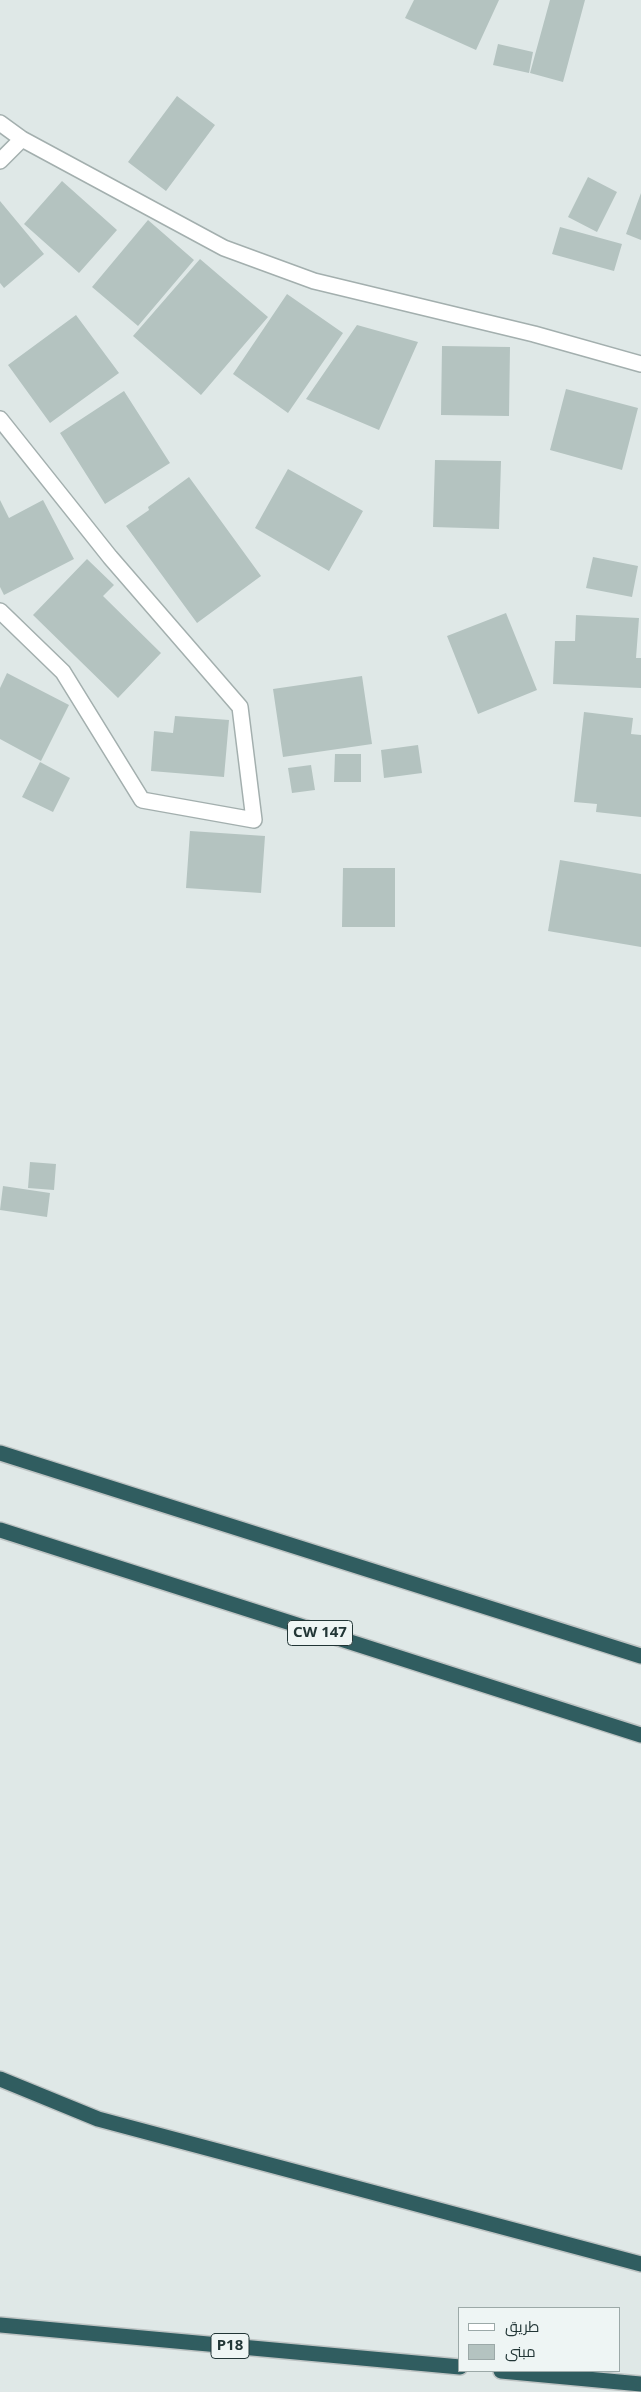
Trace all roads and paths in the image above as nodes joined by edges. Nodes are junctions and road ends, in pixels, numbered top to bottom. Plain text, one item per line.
1 (0, 123) edge
2 (22, 139) junction
3 (0, 162) edge
4 (641, 364) edge
5 (0, 419) edge
6 (0, 611) edge
7 (0, 1453) edge
8 (0, 1530) edge
9 (641, 1656) edge
10 (641, 1735) edge
11 (0, 2079) edge
12 (641, 2264) edge
13 (0, 2325) edge
14 (458, 2367) edge
15 (511, 2372) edge
16 (641, 2384) edge

1 - 2 street
2 - 3 street
2 - 4 street
5 - 6 street
7 - 9 highway
8 - 10 highway, CW 147
11 - 12 highway
13 - 14 highway, P18
15 - 16 highway

